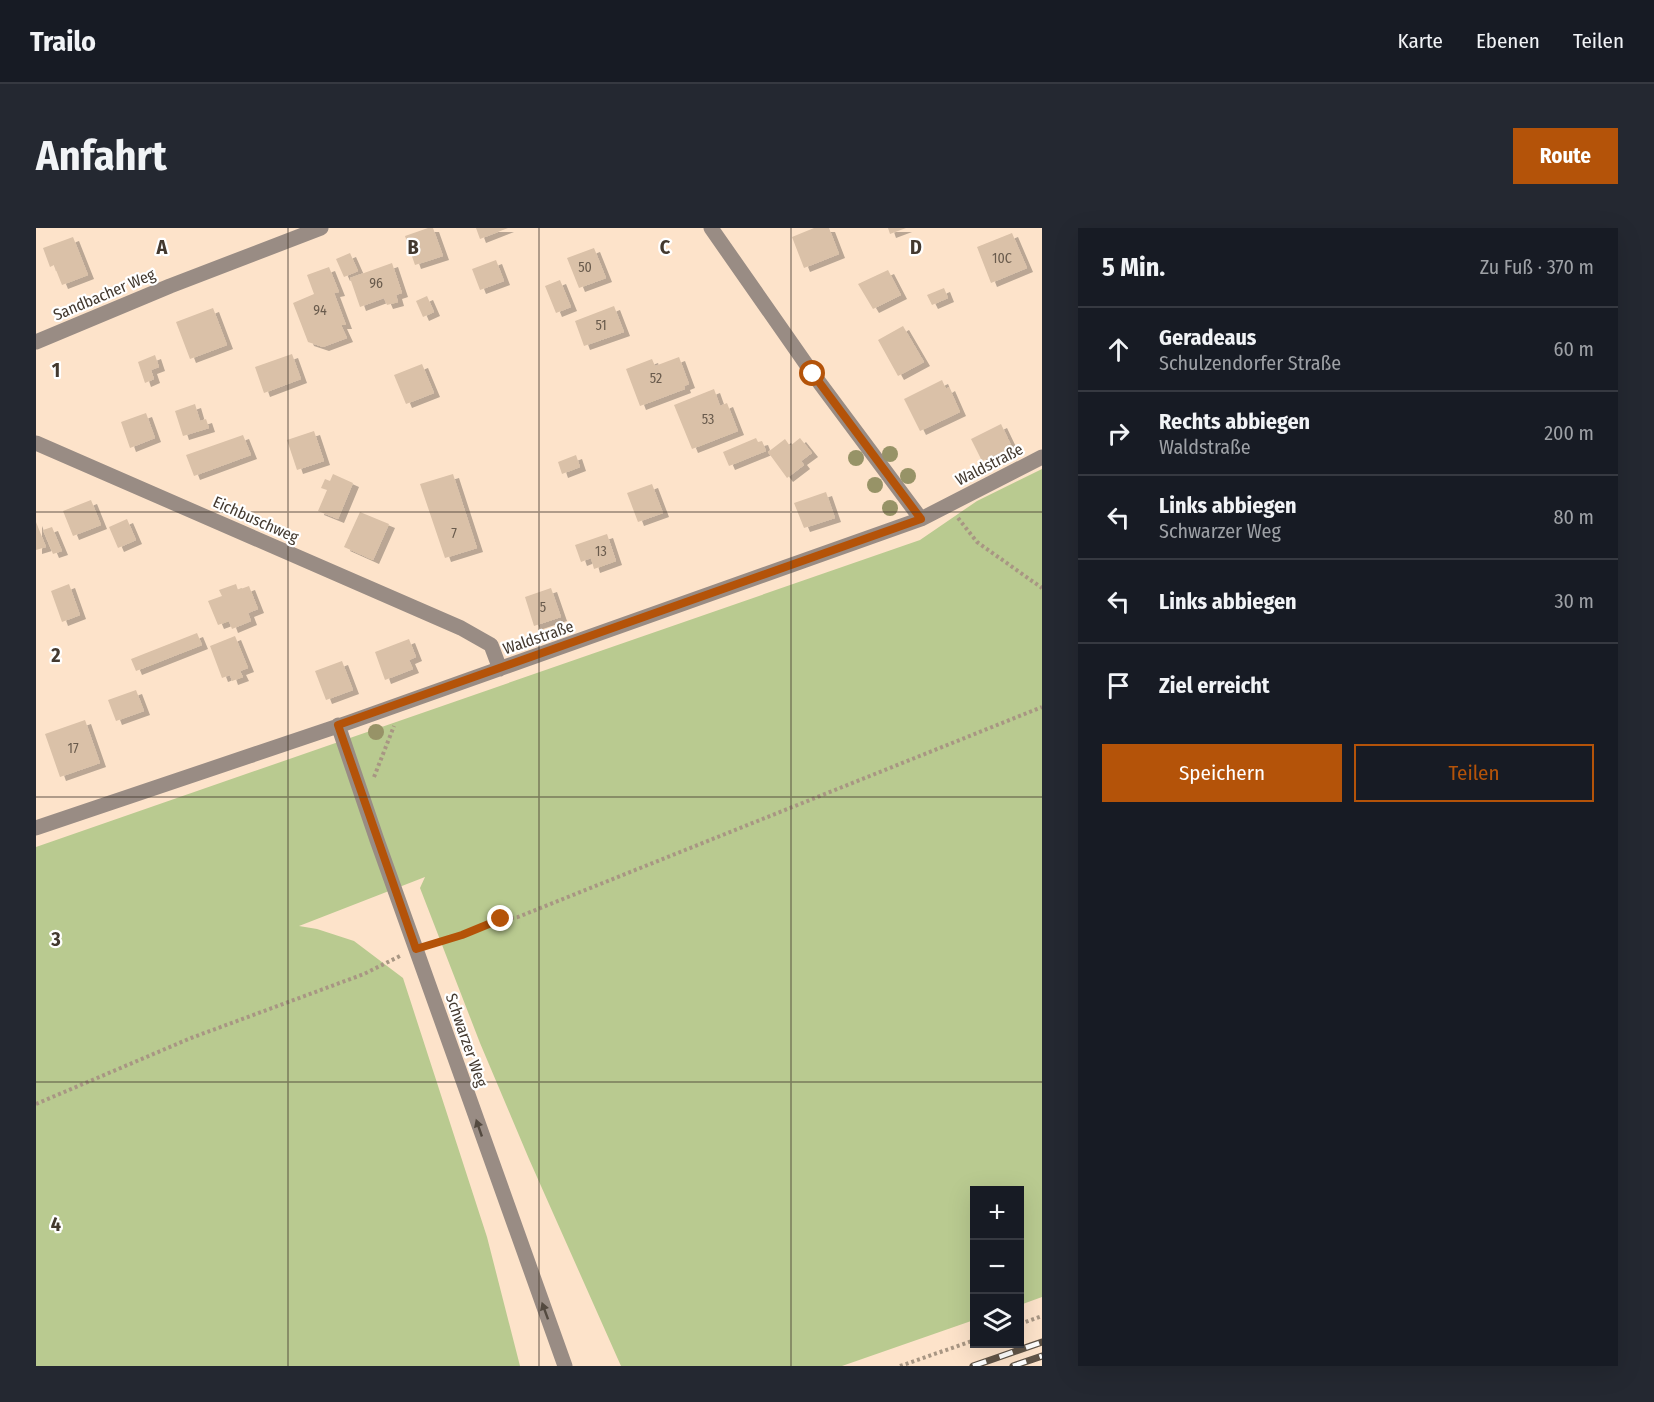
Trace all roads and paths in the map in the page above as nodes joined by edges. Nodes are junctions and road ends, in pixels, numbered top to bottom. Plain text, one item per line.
1 (321, 228) edge
2 (711, 228) edge
3 (36, 342) edge
4 (36, 443) edge
5 (1042, 457) edge
6 (949, 505) junction
7 (921, 519) junction
8 (1042, 588) edge
9 (500, 669) junction
10 (401, 704) junction
11 (1042, 707) edge
12 (338, 725) junction
13 (373, 783) dead end
14 (36, 828) edge
15 (416, 949) junction
16 (36, 1104) edge
17 (1042, 1316) edge
18 (1024, 1323) edge
19 (970, 1342) edge
20 (565, 1366) edge
21 (900, 1366) edge

1 - 3 street, Sandbacher Weg
2 - 7 street
4 - 9 street, Eichbuschweg
5 - 6 street, Waldstraße
6 - 7 street, Waldstraße
6 - 8 path
7 - 9 street, Waldstraße
9 - 10 street, Waldstraße
10 - 12 street, Waldstraße
10 - 13 path
11 - 15 path
12 - 14 street, Waldstraße
12 - 15 street, Schwarzer Weg
15 - 16 path
20 -> 15 street, Schwarzer Weg
17 - 18 path
19 - 21 path

